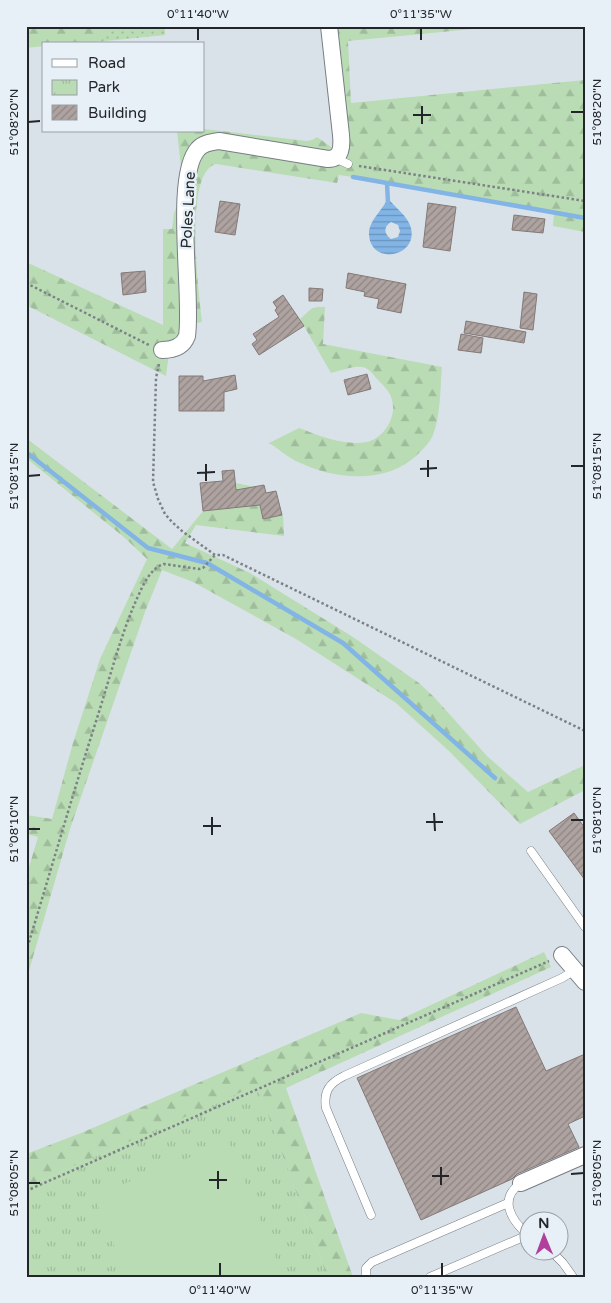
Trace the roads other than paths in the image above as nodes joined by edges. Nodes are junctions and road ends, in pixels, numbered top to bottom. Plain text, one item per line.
1 (329, 26) edge
2 (162, 350) road end
3 (531, 851) dead end
4 (585, 927) edge
5 (562, 955) road end
6 (580, 976) edge
7 (585, 1155) edge
8 (521, 1183) joint
9 (508, 1203) junction
10 (371, 1215) dead end
11 (518, 1225) edge
12 (518, 1239) edge
13 (561, 1260) edge
14 (366, 1277) edge
15 (430, 1277) edge
16 (573, 1277) edge

1 - 2 street, Poles Lane
3 - 4 lane
5 - 6 street
6 - 10 lane
7 - 8 street
8 - 9 lane
9 - 11 lane
9 - 14 lane
12 - 15 lane
13 - 16 lane

